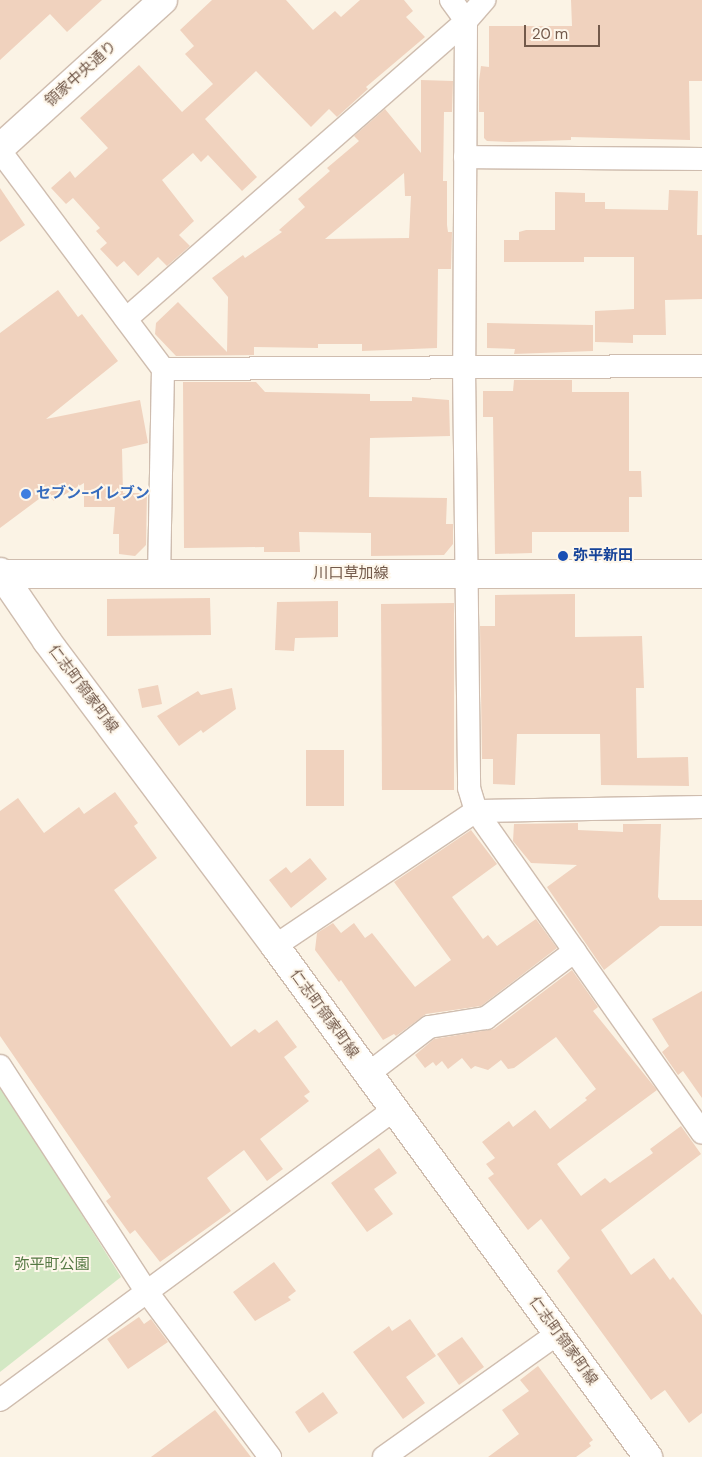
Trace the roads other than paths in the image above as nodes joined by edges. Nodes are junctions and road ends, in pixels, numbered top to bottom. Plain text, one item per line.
1 (163, 0) edge
2 (451, 0) edge
3 (484, 0) edge
4 (466, 21) junction
5 (0, 149) edge
6 (465, 157) junction
7 (702, 159) edge
8 (126, 319) junction
9 (702, 366) edge
10 (464, 367) junction
11 (163, 369) junction
12 (0, 573) edge
13 (159, 574) junction
14 (702, 574) edge
15 (467, 575) junction
16 (702, 807) edge
17 (476, 811) junction
18 (275, 946) junction
19 (575, 951) junction
20 (0, 1066) edge
21 (368, 1074) junction
22 (394, 1110) junction
23 (698, 1118) edge
24 (147, 1292) junction
25 (557, 1334) junction
26 (0, 1400) edge
27 (270, 1457) edge
28 (384, 1457) edge
29 (648, 1457) edge

1 - 5 street, 領家中央通り
2 - 4 street
3 - 4 street
4 - 6 street
4 - 8 street
5 - 8 street
6 - 7 street
6 - 10 street
8 - 11 street
9 - 10 street
10 - 11 street
10 - 15 street
11 - 13 street
12 - 13 street, 川口草加線
12 - 18 street, 仁志町領家町線
13 - 15 street, 川口草加線
14 - 15 street, 川口草加線
15 - 17 street
16 - 17 street
17 - 18 street
17 - 19 street
18 - 21 street, 仁志町領家町線
19 - 21 street
19 - 23 street
20 - 24 street
21 - 22 street, 仁志町領家町線
22 - 24 street
22 - 25 street, 仁志町領家町線
24 - 26 street
24 - 27 street
25 - 28 street
25 - 29 street, 仁志町領家町線

